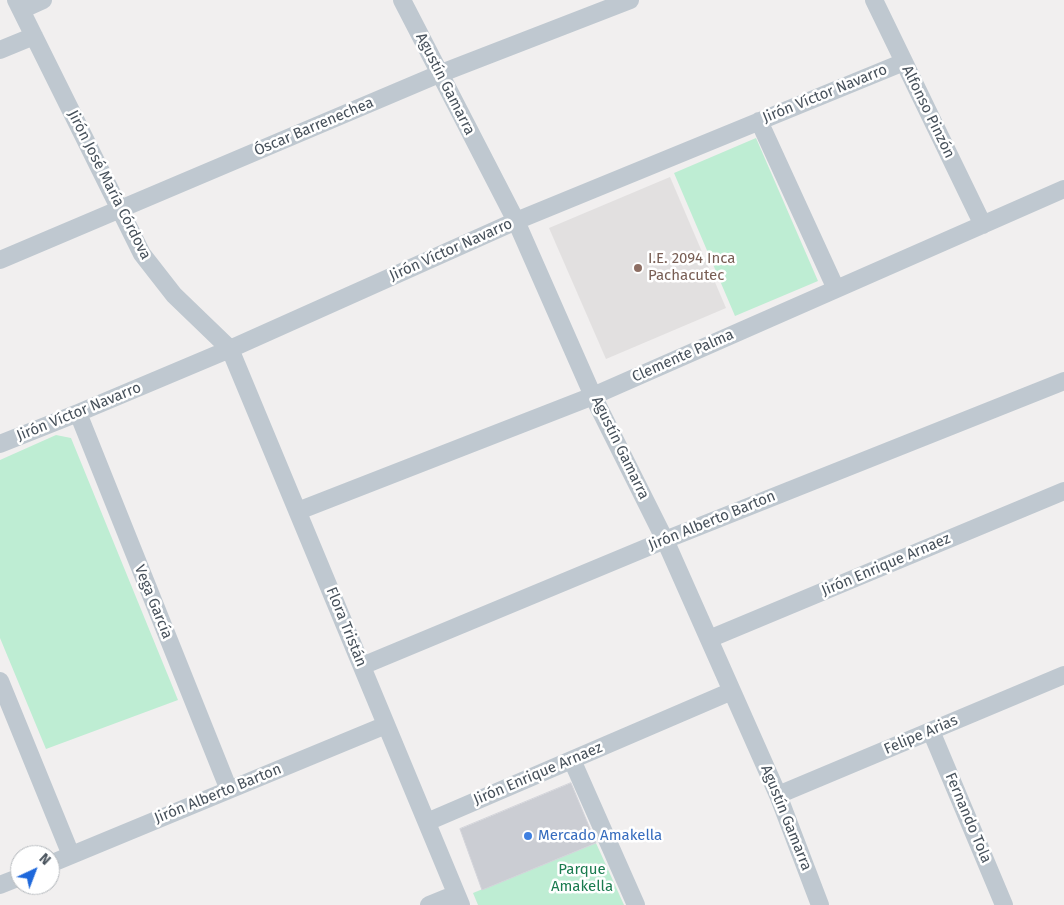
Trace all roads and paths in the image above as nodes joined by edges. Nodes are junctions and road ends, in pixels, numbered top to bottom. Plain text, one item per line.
1 (43, 0) edge
2 (402, 0) edge
3 (630, 0) edge
4 (874, 0) edge
5 (19, 5) edge
6 (34, 36) junction
7 (0, 50) edge
8 (904, 62) junction
9 (439, 74) junction
10 (759, 121) junction
11 (1064, 189) edge
12 (120, 210) junction
13 (516, 221) junction
14 (983, 224) junction
15 (0, 260) edge
16 (836, 289) junction
17 (230, 349) junction
18 (1064, 381) edge
19 (593, 396) junction
20 (78, 413) junction
21 (0, 444) edge
22 (1064, 490) edge
23 (298, 511) junction
24 (665, 540) junction
25 (709, 638) junction
26 (362, 666) junction
27 (1064, 675) edge
28 (0, 681) edge
29 (732, 691) junction
30 (386, 725) junction
31 (931, 731) junction
32 (572, 760) junction
33 (229, 790) junction
34 (778, 795) junction
35 (426, 822) junction
36 (71, 855) junction
37 (60, 860) edge
38 (459, 900) edge
39 (429, 905) edge
40 (636, 905) edge
41 (820, 905) edge
42 (1004, 905) edge

1 - 5 street
2 - 9 street, Agustín Gamarra
3 - 9 street, Óscar Barrenechea
4 - 8 street, Alfonso Pinzón
5 - 6 street, Jirón José María Córdova
6 - 7 street
6 - 12 street, Jirón José María Córdova
8 - 10 street, Jirón Víctor Navarro
8 - 14 street, Alfonso Pinzón
9 - 12 street, Óscar Barrenechea
9 - 13 street, Agustín Gamarra
10 - 13 street, Jirón Víctor Navarro
10 - 16 street
11 - 14 street, Clemente Palma
12 - 15 street, Óscar Barrenechea
12 - 17 street, Jirón José María Córdova
13 - 17 street, Jirón Víctor Navarro
13 - 19 street, Agustín Gamarra
14 - 16 street, Clemente Palma
16 - 19 street, Clemente Palma
17 - 20 street, Jirón Víctor Navarro
17 - 23 street, Flora Tristán
18 - 24 street, Jirón Alberto Barton
19 - 23 street, Clemente Palma
19 - 24 street, Agustín Gamarra
20 - 21 street, Jirón Víctor Navarro
20 - 33 street, Vega García
22 - 25 street, Jirón Enrique Arnaez
23 - 26 street, Flora Tristán
24 - 25 street, Agustín Gamarra
24 - 26 street, Jirón Alberto Barton
25 - 29 street, Agustín Gamarra
26 - 30 street, Flora Tristán
27 - 31 street, Felipe Arias
28 - 36 street
29 - 32 street, Jirón Enrique Arnaez
29 - 34 street, Agustín Gamarra
30 - 33 street, Jirón Alberto Barton
30 - 35 street, Flora Tristán
31 - 34 street, Felipe Arias
31 - 42 street, Fernando Tola
32 - 35 street, Jirón Enrique Arnaez
32 - 40 street
33 - 36 street, Jirón Alberto Barton
34 - 41 street, Agustín Gamarra
35 - 38 street, Flora Tristán
36 - 37 street, Jirón Alberto Barton
38 - 39 street

